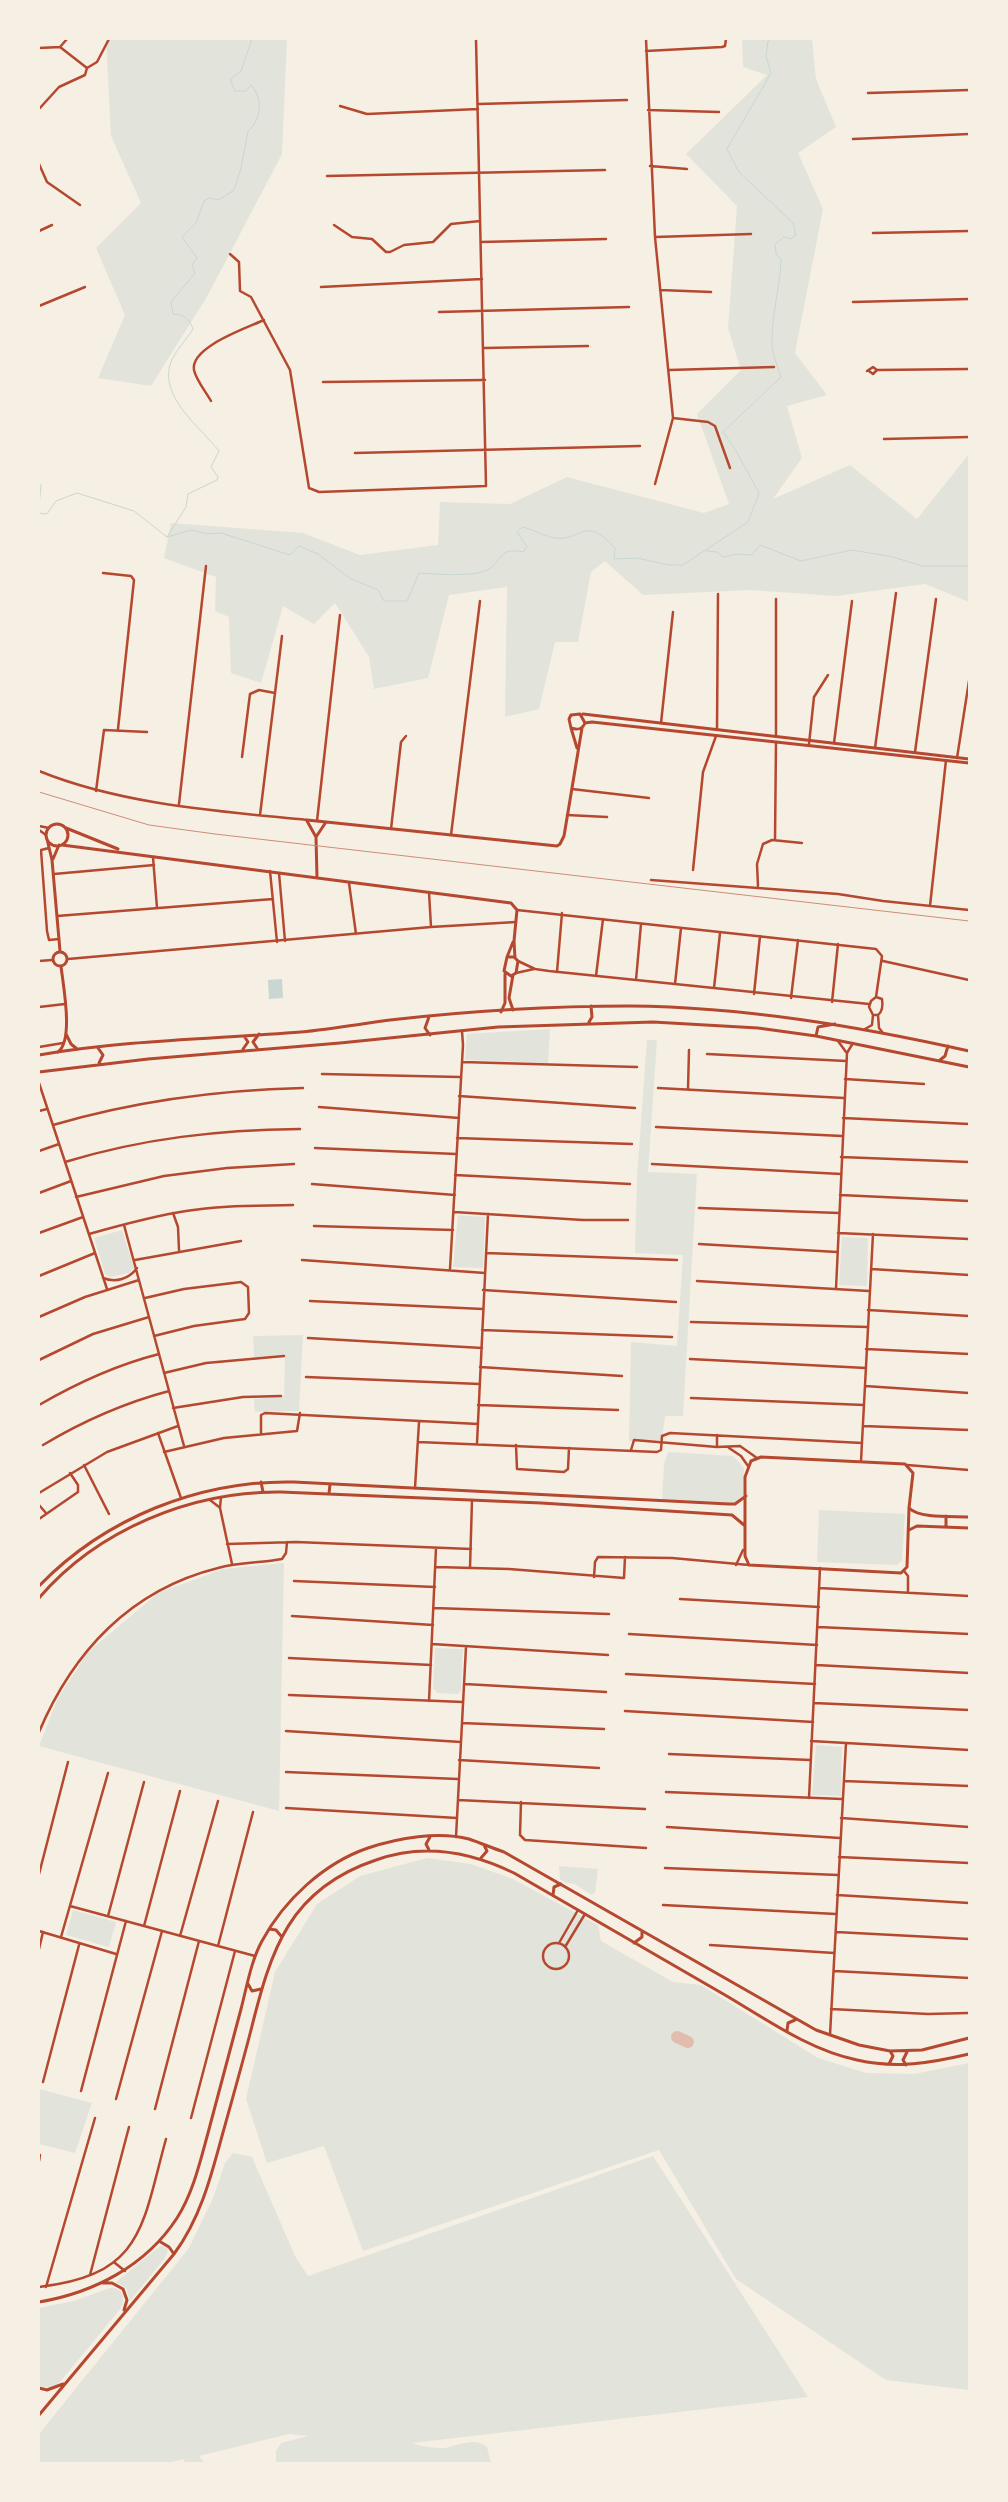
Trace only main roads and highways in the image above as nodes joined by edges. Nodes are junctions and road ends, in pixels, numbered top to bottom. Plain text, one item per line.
1 (580, 714) junction
2 (585, 723) junction
3 (571, 728) junction
4 (582, 728) junction
5 (776, 738) junction
6 (810, 742) junction
7 (578, 751) junction
8 (969, 759) edge
9 (969, 763) edge
10 (326, 822) junction
11 (66, 828) junction
12 (47, 837) junction
13 (316, 837) junction
14 (61, 845) junction
15 (121, 851) junction
16 (52, 860) junction
17 (316, 878) junction
18 (514, 942) junction
19 (60, 951) junction
20 (507, 957) junction
21 (516, 959) junction
22 (60, 966) junction
23 (505, 973) junction
24 (514, 974) junction
25 (591, 1006) junction
26 (513, 1011) junction
27 (501, 1012) junction
28 (430, 1017) junction
29 (586, 1022) junction
30 (836, 1024) junction
31 (66, 1034) junction
32 (259, 1034) junction
33 (241, 1035) junction
34 (430, 1035) junction
35 (816, 1036) junction
36 (948, 1046) junction
37 (98, 1048) junction
38 (257, 1048) junction
39 (78, 1050) junction
40 (240, 1050) junction
41 (969, 1051) edge
42 (58, 1052) junction
43 (39, 1055) edge
44 (940, 1060) junction
45 (99, 1064) junction
46 (969, 1067) edge
47 (39, 1072) edge
48 (261, 1482) junction
49 (330, 1484) junction
50 (263, 1492) junction
51 (330, 1494) junction
52 (520, 1494) junction
53 (746, 1496) junction
54 (519, 1502) junction
55 (910, 1508) junction
56 (946, 1516) junction
57 (969, 1517) edge
58 (744, 1525) junction
59 (946, 1527) junction
60 (969, 1528) edge
61 (108, 1530) junction
62 (909, 1531) junction
63 (113, 1538) junction
64 (39, 1586) edge
65 (39, 1598) edge
66 (431, 1837) junction
67 (484, 1845) junction
68 (430, 1851) junction
69 (481, 1858) junction
70 (561, 1884) junction
71 (554, 1896) junction
72 (269, 1930) junction
73 (641, 1930) junction
74 (281, 1937) junction
75 (634, 1944) junction
76 (248, 1983) junction
77 (261, 1989) junction
78 (795, 2020) junction
79 (787, 2031) junction
80 (969, 2038) edge
81 (890, 2051) junction
82 (907, 2051) junction
83 (969, 2054) edge
84 (888, 2064) junction
85 (906, 2065) junction
86 (159, 2241) junction
87 (174, 2254) junction
88 (102, 2283) junction
89 (39, 2302) edge
90 (124, 2311) junction
91 (66, 2382) junction
92 (39, 2388) edge
93 (39, 2415) edge

1 - 2 main road
1 - 3 main road
1 - 5 main road
2 - 4 main road
2 - 5 main road
3 - 4 main road
3 - 7 main road
4 - 7 main road
5 - 6 main road
6 - 8 main road
6 - 9 main road
7 - 10 main road
10 - 13 main road
10 - 13 main road
11 - 12 main road
11 - 14 main road
11 - 15 main road
12 - 14 main road
12 - 16 main road
13 - 17 main road
14 - 15 main road
14 - 16 main road
15 - 17 main road
16 - 19 main road
17 - 18 main road
18 - 20 main road
18 - 21 main road
19 - 22 main road
19 - 22 main road
20 - 21 main road
20 - 23 main road
21 - 24 main road
22 - 31 main road
23 - 24 main road
23 - 27 main road
24 - 26 main road
25 - 26 main road
25 - 29 main road
25 - 30 main road
26 - 27 main road
27 - 28 main road
28 - 32 main road
28 - 34 main road
29 - 34 main road
29 - 35 main road
30 - 35 main road
30 - 36 main road
31 - 39 main road
31 - 42 main road
32 - 33 main road
32 - 38 main road
33 - 37 main road
33 - 40 main road
34 - 38 main road
35 - 44 main road
36 - 41 main road
36 - 44 main road
37 - 39 main road
37 - 45 main road
38 - 40 main road
39 - 42 main road
40 - 45 main road
42 - 43 main road
44 - 46 main road
45 - 47 main road
48 - 49 main road
48 - 50 main road
48 - 61 main road
49 - 51 main road
49 - 52 main road
50 - 51 main road
50 - 63 main road
51 - 54 main road
52 - 53 main road
52 - 54 main road
53 - 55 main road
53 - 58 main road
54 - 58 main road
55 - 56 main road
55 - 62 main road
56 - 57 main road
56 - 59 main road
58 - 62 main road
59 - 60 main road
59 - 62 main road
61 - 63 main road
61 - 64 main road
63 - 65 main road
66 - 67 main road
66 - 68 main road
66 - 72 main road
67 - 69 main road
67 - 70 main road
68 - 69 main road
68 - 74 main road
69 - 71 main road
70 - 71 main road
70 - 73 main road
71 - 75 main road
72 - 74 main road
72 - 76 main road
73 - 75 main road
73 - 78 main road
74 - 77 main road
75 - 79 main road
76 - 77 main road
76 - 86 main road
77 - 87 main road
78 - 79 main road
78 - 81 main road
79 - 84 main road
80 - 82 main road
81 - 82 main road
81 - 84 main road
82 - 85 main road
83 - 85 main road
84 - 85 main road
86 - 87 main road
86 - 88 main road
87 - 90 main road
88 - 89 main road
88 - 90 main road
90 - 91 main road
91 - 92 main road
91 - 93 main road

